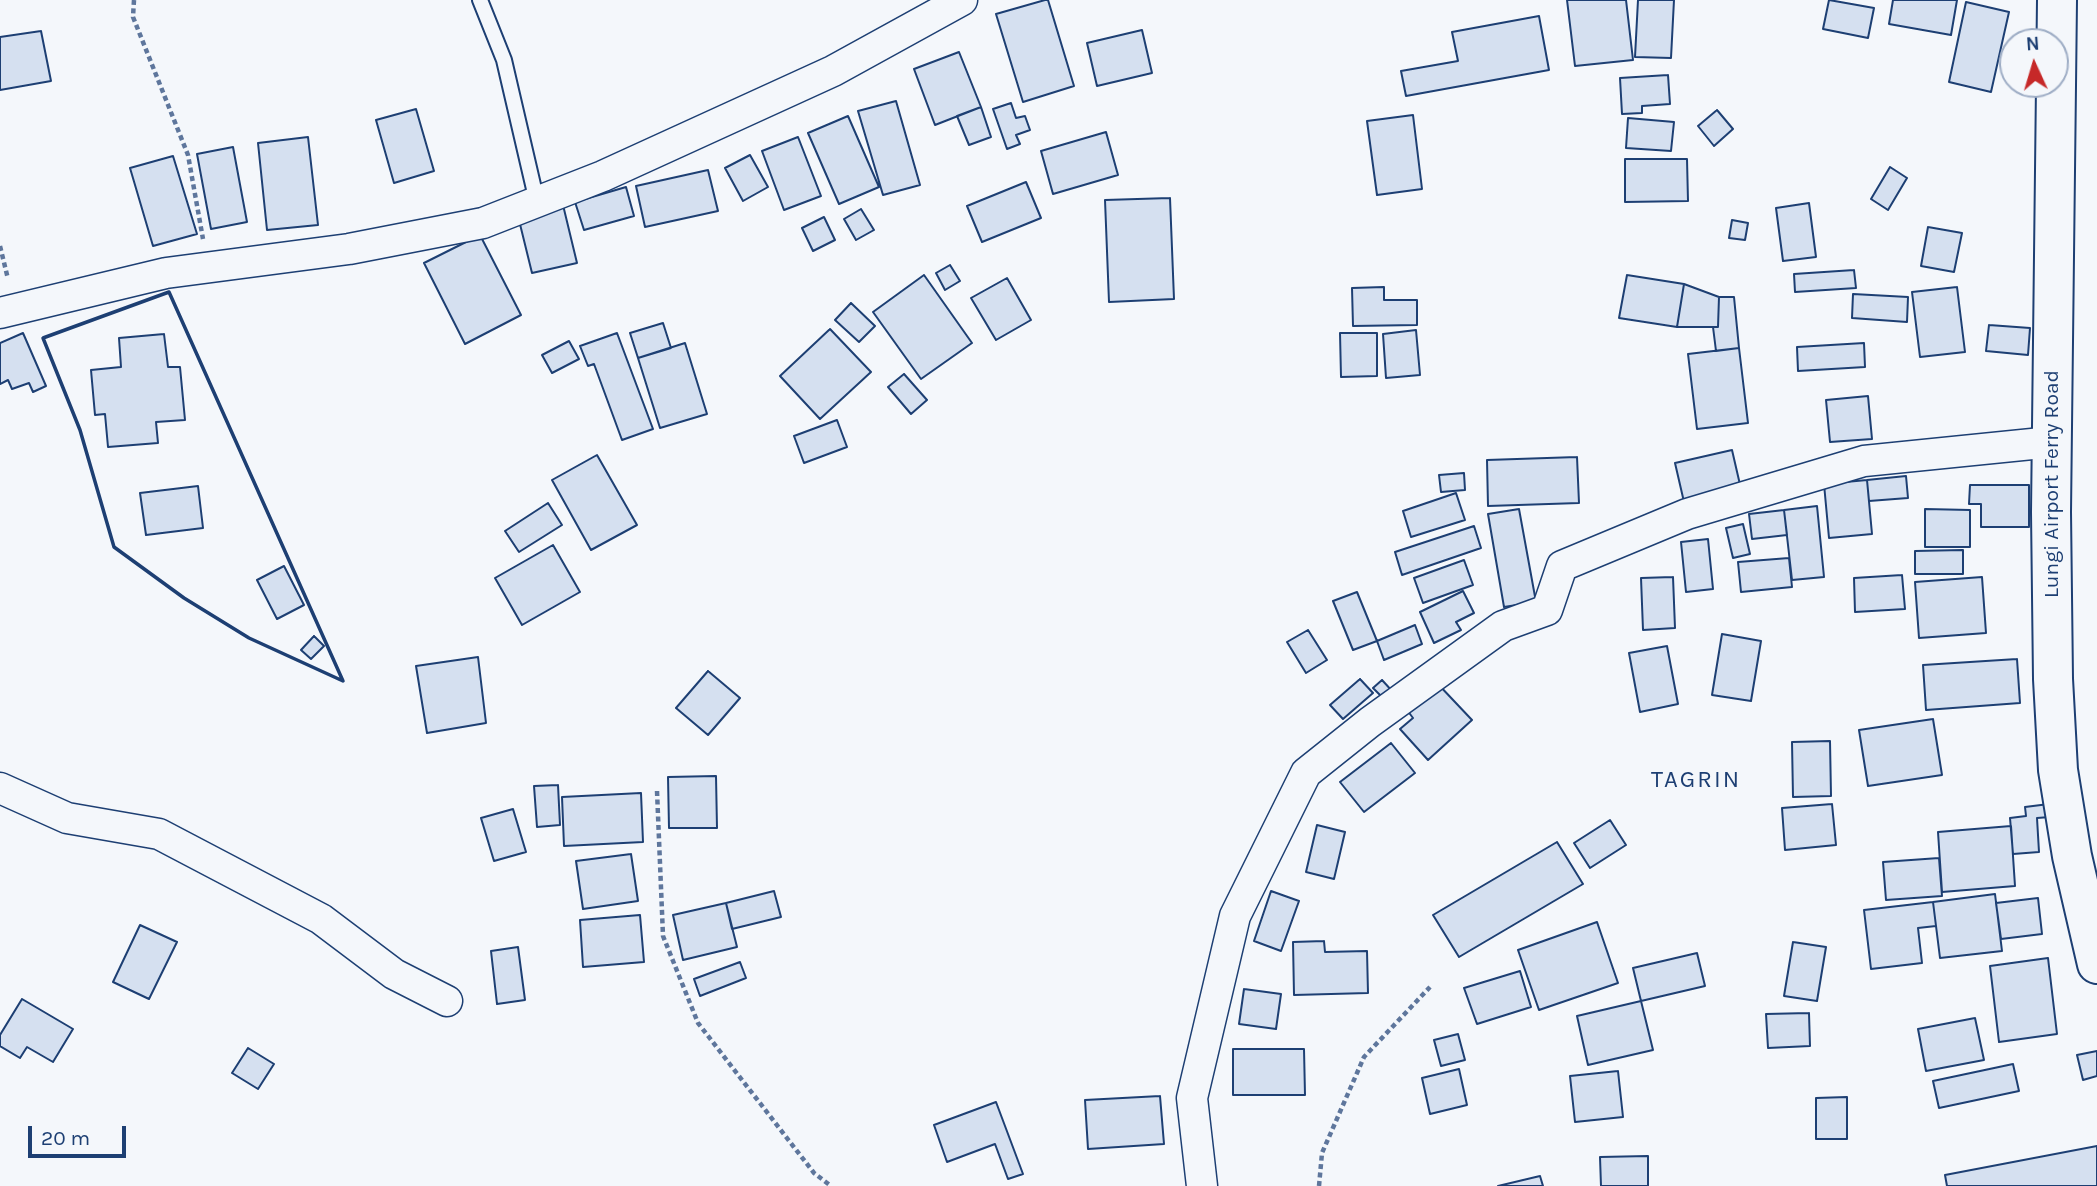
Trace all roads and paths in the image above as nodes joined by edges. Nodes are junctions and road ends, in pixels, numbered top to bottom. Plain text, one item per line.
1 (134, 0) edge
2 (480, 0) edge
3 (962, 0) edge
4 (2056, 0) edge
5 (537, 202) junction
6 (208, 268) junction
7 (0, 313) edge
8 (2052, 442) junction
9 (0, 788) edge
10 (657, 791) dead end
11 (2097, 964) edge
12 (1430, 987) dead end
13 (447, 1002) dead end
14 (831, 1186) edge
15 (1202, 1186) edge
16 (1319, 1186) edge

1 - 6 path
2 - 5 lane
3 - 5 street
4 - 8 main road, Lungi Airport Ferry Road
5 - 6 street
6 - 7 street
8 - 11 main road, Lungi Airport Ferry Road
8 - 15 street
9 - 13 street
10 - 14 path
12 - 16 path

